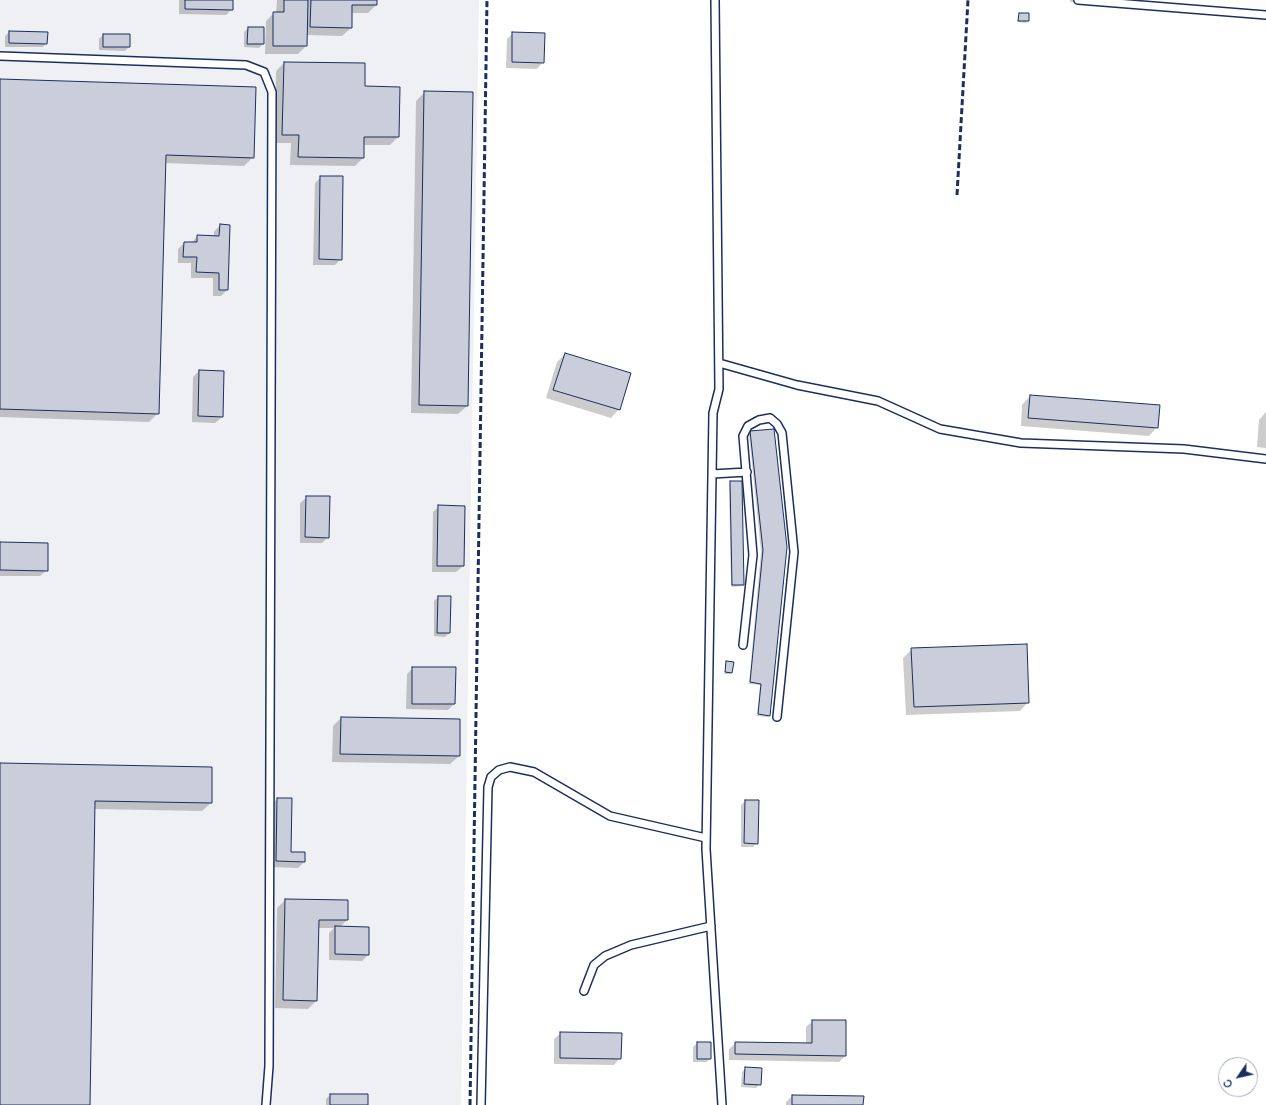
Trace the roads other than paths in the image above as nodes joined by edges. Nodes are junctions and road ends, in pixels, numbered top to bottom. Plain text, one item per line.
1 (715, 0) edge
2 (1078, 0) edge
3 (1266, 15) edge
4 (0, 56) edge
5 (719, 363) junction
6 (1266, 459) edge
7 (746, 472) junction
8 (712, 474) junction
9 (743, 645) dead end
10 (777, 717) dead end
11 (706, 838) junction
12 (711, 926) junction
13 (584, 991) dead end
14 (266, 1105) edge
15 (480, 1105) edge
16 (722, 1105) edge

1 - 5 lane
2 - 3 lane
4 - 14 lane
5 - 6 lane
5 - 8 lane
7 - 8 lane
7 - 9 lane
7 - 10 lane
8 - 11 lane
11 - 12 lane
11 - 15 lane
12 - 13 lane
12 - 16 lane

